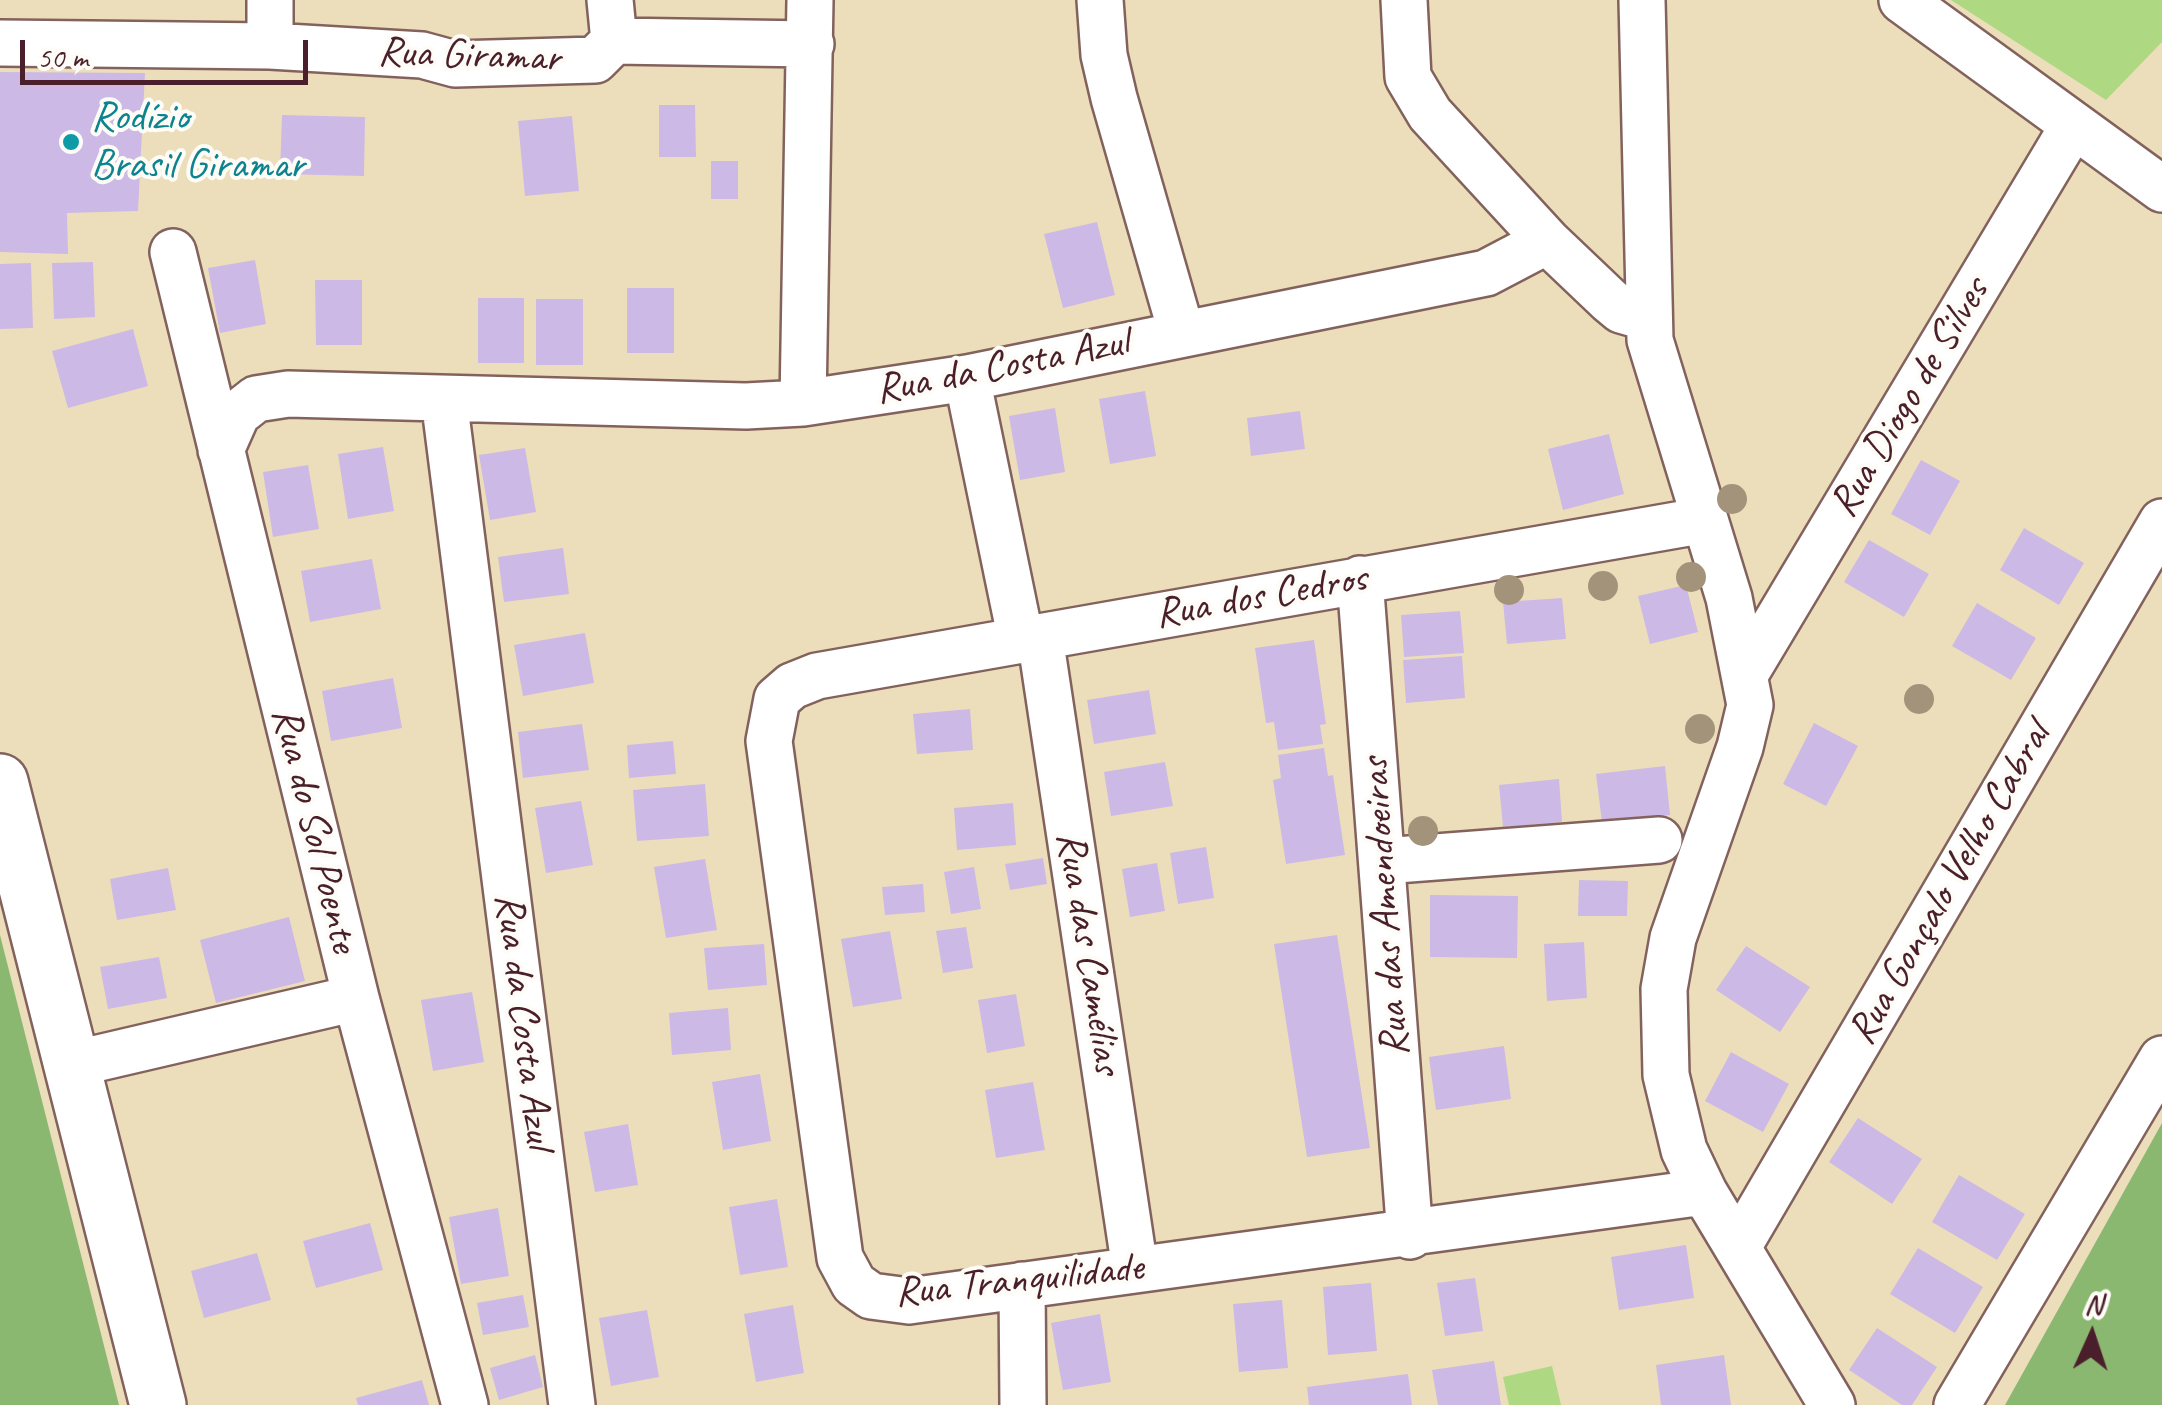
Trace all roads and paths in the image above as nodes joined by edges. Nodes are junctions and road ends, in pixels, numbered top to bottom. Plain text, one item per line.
1 (270, 0) edge
2 (1100, 0) edge
3 (1404, 0) edge
4 (1642, 0) edge
5 (1902, 0) edge
6 (612, 21) edge
7 (811, 22) edge
8 (0, 43) edge
9 (270, 46) junction
10 (2073, 126) junction
11 (2162, 188) edge
12 (1547, 241) junction
13 (172, 252) dead end
14 (1649, 318) junction
15 (1181, 332) junction
16 (967, 378) junction
17 (444, 399) junction
18 (803, 402) junction
19 (220, 450) junction
20 (1705, 520) junction
21 (2162, 522) edge
22 (1360, 579) junction
23 (1031, 638) junction
24 (1747, 671) junction
25 (817, 676) joint
26 (0, 782) edge
27 (1659, 840) dead end
28 (1383, 860) junction
29 (356, 998) junction
30 (2162, 1059) edge
31 (73, 1064) junction
32 (1704, 1192) junction
33 (1410, 1236) junction
34 (1738, 1246) junction
35 (1135, 1270) junction
36 (1022, 1285) junction
37 (158, 1405) edge
38 (465, 1405) edge
39 (572, 1405) edge
40 (1023, 1405) edge
41 (1832, 1405) edge
42 (1957, 1405) edge

1 - 9 street
2 - 15 street
3 - 12 street
4 - 14 street
5 - 10 street
6 - 7 street, Rua Giramar
6 - 9 street, Rua Giramar
7 - 18 street
8 - 9 street, Rua Giramar
10 - 11 street
10 - 24 street, Rua Diogo de Silves
12 - 14 street
12 - 15 street, Rua da Costa Azul
13 - 19 street, Rua do Sol Poente
14 - 20 street
15 - 16 street, Rua da Costa Azul
16 - 18 street, Rua da Costa Azul
16 - 23 street, Rua das Camélias
17 - 18 street, Rua da Costa Azul
17 - 19 street, Rua da Costa Azul
17 - 39 street, Rua da Costa Azul
19 - 29 street, Rua do Sol Poente
20 - 22 street, Rua dos Cedros
20 - 24 street
21 - 34 street, Rua Gonçalo Velho Cabral
22 - 23 street, Rua dos Cedros
22 - 28 street, Rua das Amendoeiras
23 - 25 street, Rua dos Cedros
23 - 35 street, Rua das Camélias
24 - 32 street
25 - 36 street, Rua Tranquilidade
26 - 31 main road
27 - 28 street
28 - 33 street, Rua das Amendoeiras
29 - 31 street
29 - 38 street, Rua do Sol Poente
30 - 42 street
31 - 37 main road
32 - 33 street, Rua Tranquilidade
32 - 34 street
33 - 35 street, Rua Tranquilidade
34 - 41 street
35 - 36 street, Rua Tranquilidade
36 - 40 street

